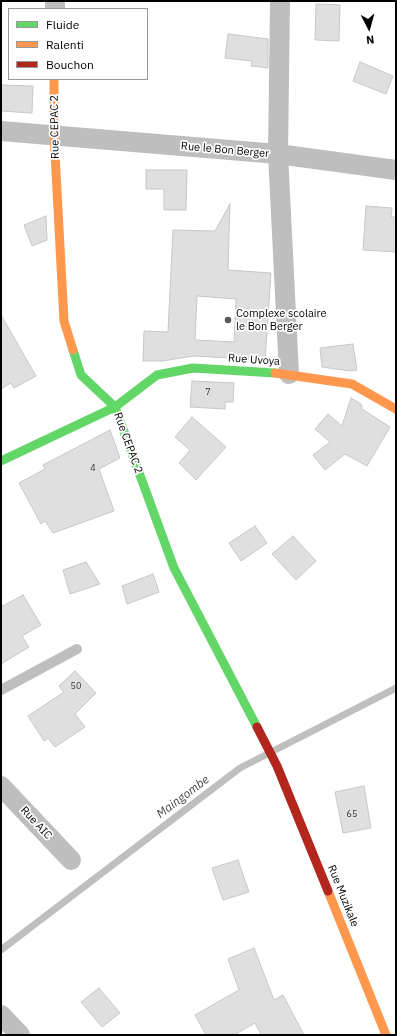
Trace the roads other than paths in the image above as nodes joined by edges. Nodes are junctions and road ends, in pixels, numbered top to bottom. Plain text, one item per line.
1 (280, 1) edge
2 (54, 80) edge
3 (1, 131) edge
4 (54, 135) junction
5 (278, 154) junction
6 (396, 170) edge
7 (289, 374) junction
8 (115, 407) junction
9 (396, 409) edge
10 (1, 461) edge
11 (77, 649) dead end
12 (1, 690) edge
13 (277, 766) joint
14 (1, 786) edge
15 (71, 860) dead end
16 (1, 1015) edge
17 (20, 1035) edge
18 (386, 1035) edge

1 - 5 street
2 - 4 street, Rue CEPAC 2
3 - 4 street, Rue le Bon Berger
4 - 5 street, Rue le Bon Berger
4 - 8 street, Rue CEPAC 2
5 - 6 street, Rue le Bon Berger
5 - 7 street
7 - 8 street, Rue Uvoya
7 - 9 street, Rue Uvoya
8 - 10 street, Rue Uvoya
8 - 13 street, Rue CEPAC 2
11 - 12 lane
13 - 18 street, Rue Muzikale
14 - 15 street, Rue AIC
16 - 17 street

